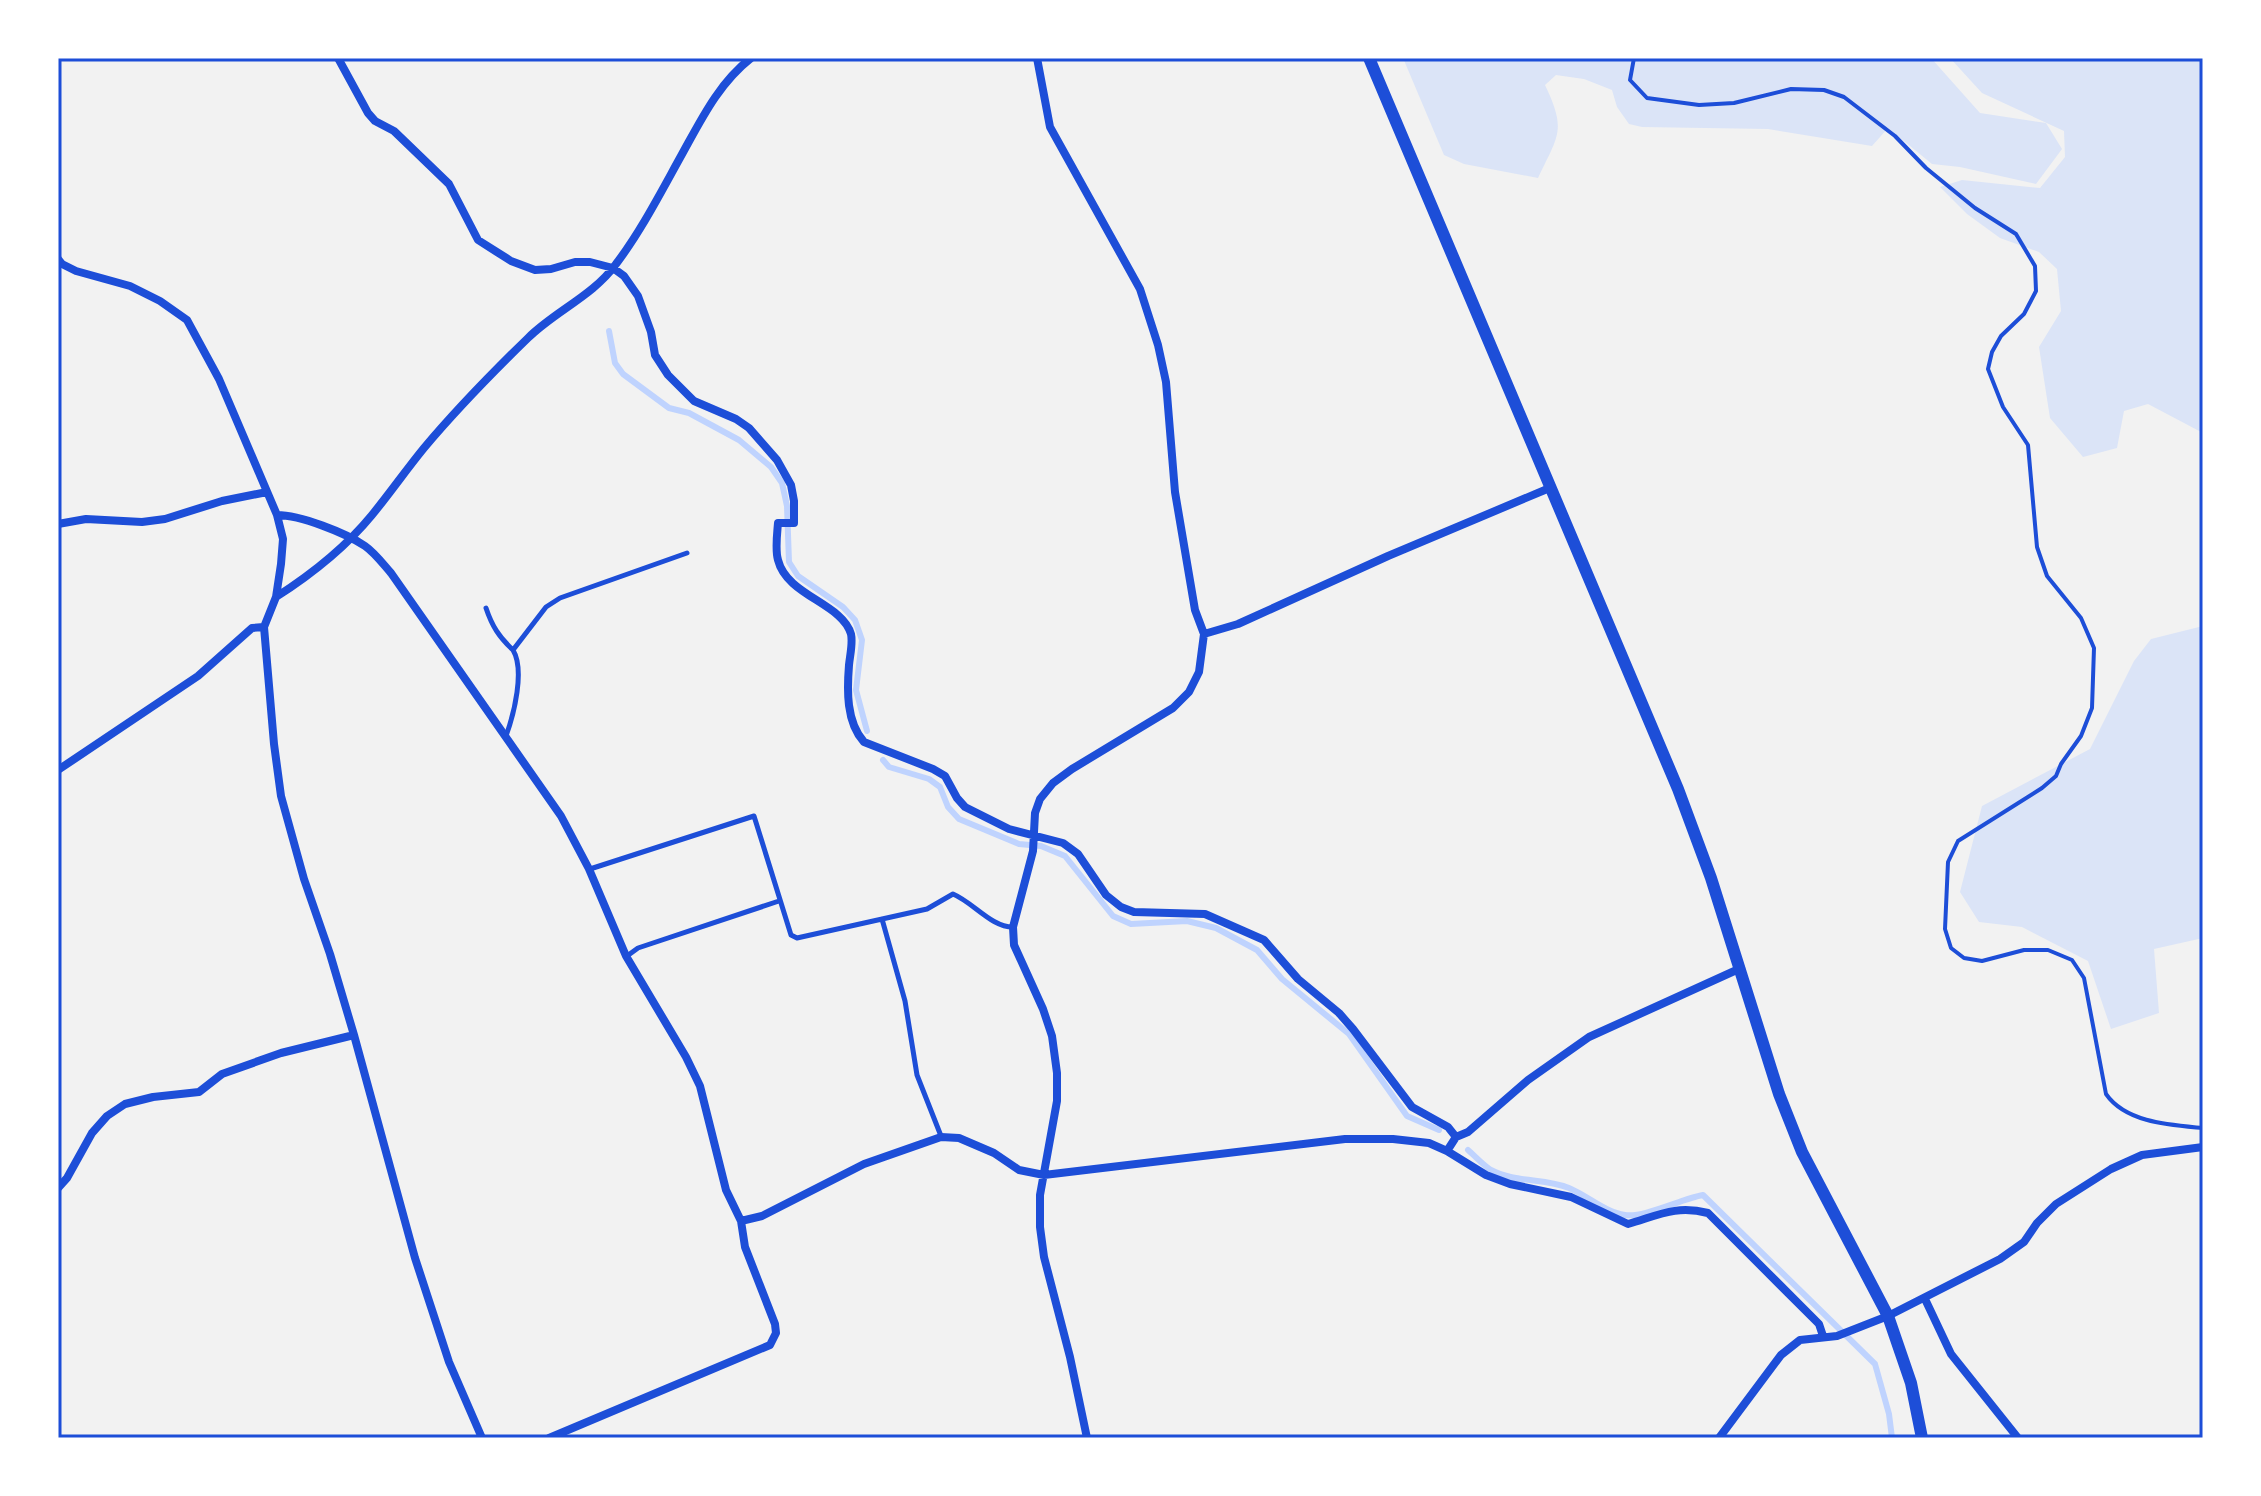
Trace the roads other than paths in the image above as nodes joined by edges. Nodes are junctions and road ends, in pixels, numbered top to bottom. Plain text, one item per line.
1 (338, 58) edge
2 (751, 58) edge
3 (1037, 58) edge
4 (1369, 58) edge
5 (58, 259) edge
6 (613, 268) junction
7 (1552, 487) junction
8 (267, 492) junction
9 (277, 515) junction
10 (58, 524) edge
11 (351, 538) junction
12 (687, 553) dead end
13 (276, 597) junction
14 (486, 608) dead end
15 (264, 627) junction
16 (1204, 634) junction
17 (513, 650) junction
18 (506, 736) junction
19 (58, 770) edge
20 (1033, 842) junction
21 (589, 869) junction
22 (779, 901) junction
23 (882, 919) junction
24 (1013, 927) junction
25 (626, 956) junction
26 (1741, 968) junction
27 (354, 1035) junction
28 (941, 1137) junction
29 (1456, 1137) junction
30 (2203, 1147) edge
31 (1447, 1151) junction
32 (1044, 1175) junction
33 (58, 1188) edge
34 (741, 1221) junction
35 (1925, 1299) junction
36 (1888, 1316) junction
37 (1823, 1336) junction
38 (482, 1438) edge
39 (549, 1438) edge
40 (1087, 1438) edge
41 (1719, 1438) edge
42 (1922, 1438) edge
43 (2018, 1438) edge

1 - 6 street
2 - 6 street
3 - 16 street
4 - 7 street
5 - 8 street
6 - 11 street
6 - 20 street
7 - 16 street
7 - 26 street
8 - 9 street
8 - 10 street
9 - 11 street
9 - 13 street
11 - 13 street
11 - 18 street
12 - 17 lane
13 - 15 street
14 - 17 lane
15 - 19 street
15 - 27 street
16 - 20 street
17 - 18 lane
18 - 21 street
20 - 24 street
20 - 29 street
21 - 22 lane
21 - 25 street
22 - 23 lane
22 - 25 lane
23 - 24 lane
23 - 28 lane
24 - 32 street
25 - 34 street
26 - 29 street
26 - 36 street
27 - 33 street
27 - 38 street
28 - 32 street
28 - 34 street
29 - 31 street
30 - 35 street
31 - 32 street
31 - 37 street
32 - 40 street
34 - 39 street
35 - 36 street
35 - 43 street
36 - 37 street
36 - 42 street
37 - 41 street

